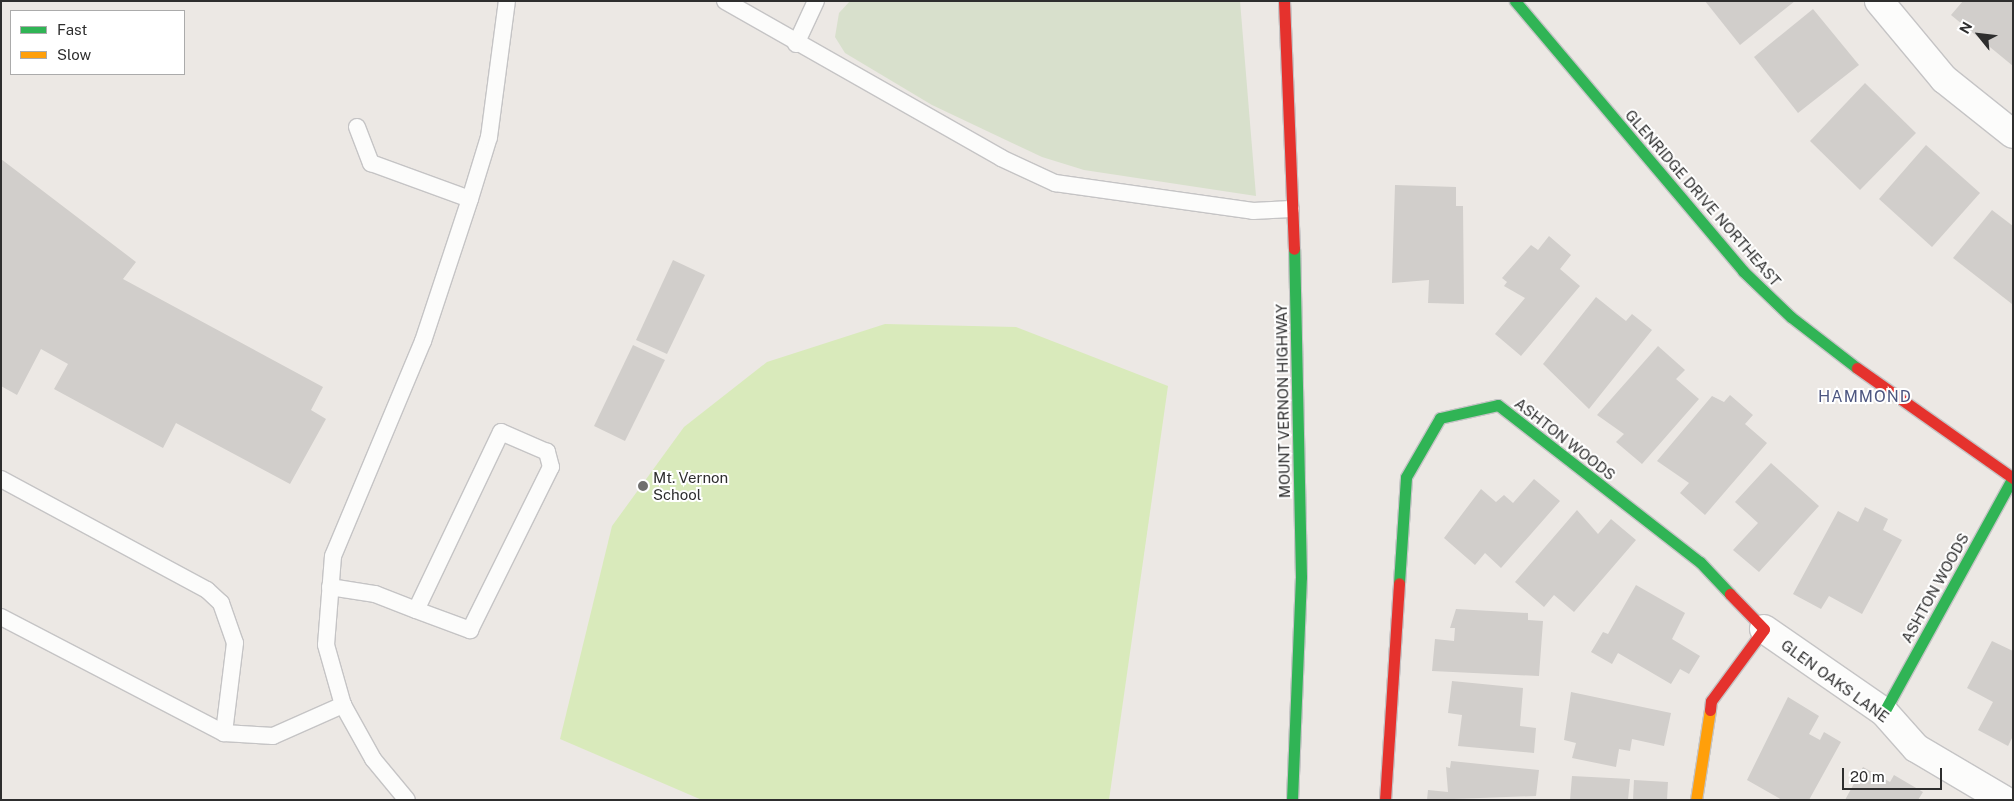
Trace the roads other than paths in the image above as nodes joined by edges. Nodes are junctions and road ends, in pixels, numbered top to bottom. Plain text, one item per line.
1 (507, 1) edge
2 (726, 1) edge
3 (816, 1) edge
4 (1284, 1) edge
5 (1515, 1) edge
6 (1879, 1) edge
7 (796, 44) junction
8 (358, 127) dead end
9 (2013, 134) edge
10 (470, 198) junction
11 (1292, 209) junction
12 (2013, 477) edge
13 (1, 478) edge
14 (330, 586) junction
15 (416, 610) junction
16 (1, 617) edge
17 (1764, 629) junction
18 (343, 705) junction
19 (1884, 712) junction
20 (224, 733) junction
21 (407, 800) edge
22 (1292, 800) edge
23 (1385, 800) edge
24 (1696, 800) edge
25 (2004, 800) edge

1 - 10 lane
2 - 7 lane
3 - 7 lane
4 - 11 street, MOUNT VERNON HIGHWAY
5 - 12 street, GLENRIDGE DRIVE NORTHEAST
6 - 9 street
7 - 11 lane
8 - 10 lane
10 - 14 lane
11 - 22 street, MOUNT VERNON HIGHWAY
12 - 19 street, ASHTON WOODS
13 - 20 lane
14 - 15 lane
14 - 18 lane
15 - 15 lane
16 - 20 lane
17 - 19 street, GLEN OAKS LANE
17 - 23 street, ASHTON WOODS
17 - 24 street
18 - 20 lane
18 - 21 lane
19 - 25 street, GLEN OAKS LANE

